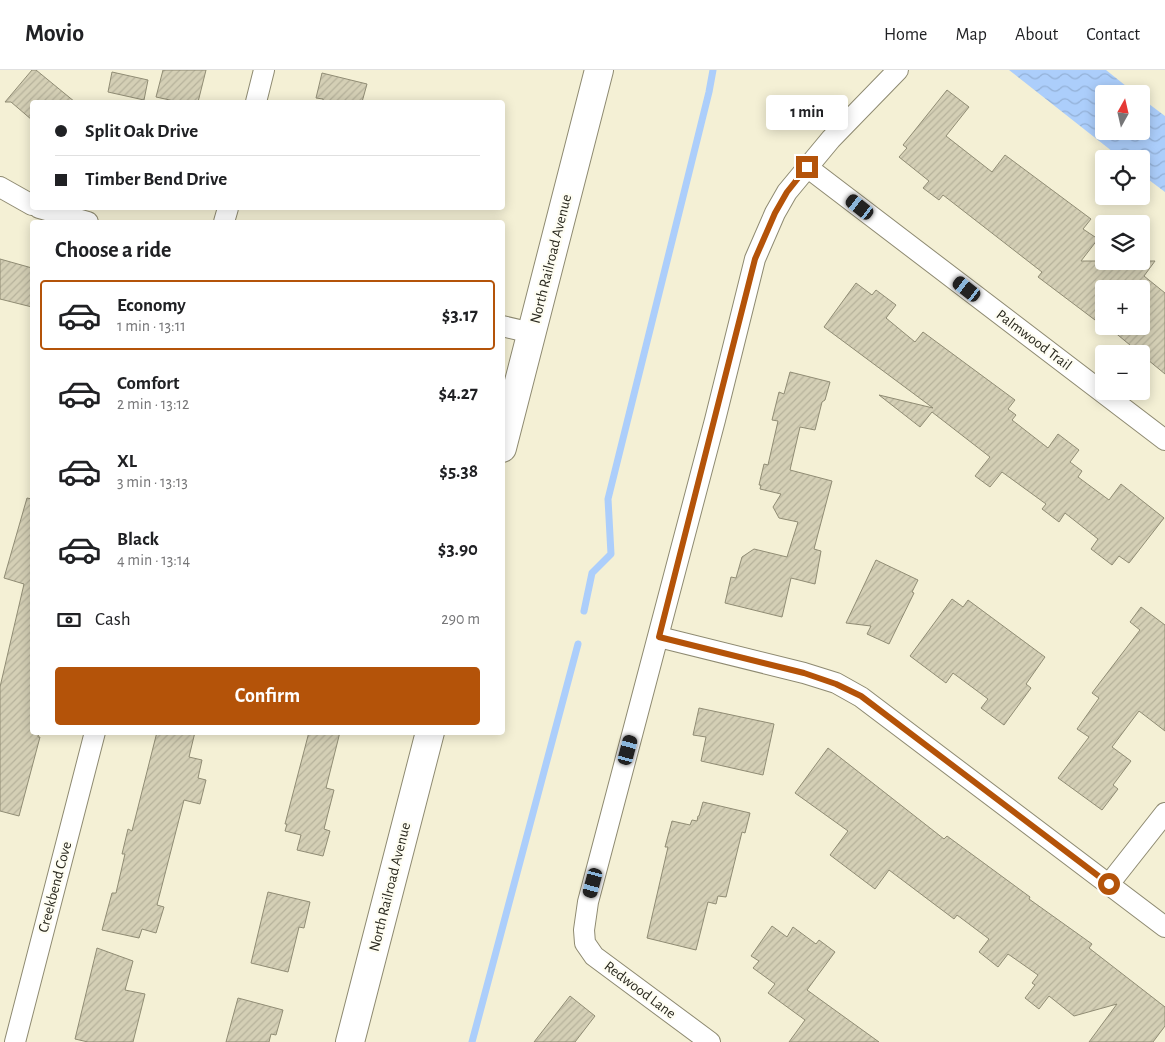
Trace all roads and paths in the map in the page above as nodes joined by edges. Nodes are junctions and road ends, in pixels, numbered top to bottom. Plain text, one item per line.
1 (264, 70) edge
2 (599, 70) edge
3 (898, 70) edge
4 (256, 100) edge
5 (807, 167) junction
6 (0, 187) edge
7 (30, 204) edge
8 (46, 210) edge
9 (81, 220) edge
10 (505, 327) edge
11 (532, 333) junction
12 (505, 436) edge
13 (1165, 440) edge
14 (659, 637) junction
15 (94, 735) edge
16 (429, 735) edge
17 (1165, 813) edge
18 (1109, 884) junction
19 (1165, 927) edge
20 (15, 1042) edge
21 (350, 1042) edge
22 (710, 1042) edge

1 - 4 street
2 - 11 street, North Railroad Avenue
3 - 5 street
5 - 13 street, Palmwood Trail
5 - 14 street
6 - 7 street
8 - 9 street
10 - 11 street
11 - 12 street, North Railroad Avenue
14 - 18 street
14 - 22 street, Redwood Lane
15 - 20 street, Creekbend Cove
16 - 21 street, North Railroad Avenue
17 - 18 street
18 - 19 street

